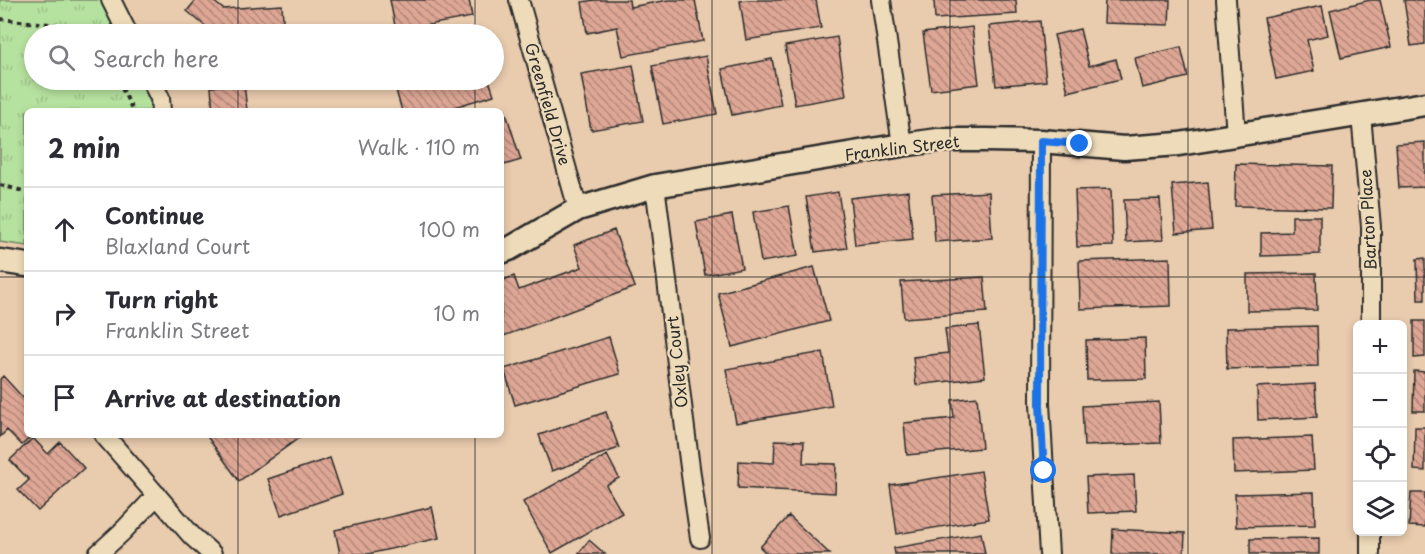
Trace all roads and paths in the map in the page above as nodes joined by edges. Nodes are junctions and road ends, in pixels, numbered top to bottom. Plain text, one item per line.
1 (111, 0) edge
2 (519, 0) edge
3 (881, 0) edge
4 (1227, 0) edge
5 (0, 19) edge
6 (49, 24) edge
7 (123, 24) edge
8 (123, 90) edge
9 (156, 90) edge
10 (1425, 104) edge
11 (132, 108) edge
12 (161, 108) edge
13 (1361, 116) junction
14 (1236, 135) junction
15 (1041, 141) junction
16 (902, 145) junction
17 (0, 185) edge
18 (655, 186) junction
19 (24, 191) edge
20 (578, 209) junction
21 (504, 251) edge
22 (0, 261) edge
23 (24, 265) edge
24 (1371, 320) edge
25 (107, 438) edge
26 (157, 495) junction
27 (1370, 536) edge
28 (700, 538) dead end
29 (98, 554) edge
30 (212, 554) edge
31 (1049, 554) edge
32 (1370, 554) edge

1 - 7 street
2 - 20 street, Greenfield Drive
3 - 16 street
4 - 14 street
5 - 6 path
8 - 11 path
9 - 12 street
10 - 13 street, Franklin Street
13 - 14 street, Franklin Street
13 - 24 street, Barton Place
14 - 15 street, Franklin Street
15 - 16 street, Franklin Street
15 - 31 street
16 - 18 street, Franklin Street
17 - 19 path
18 - 20 street, Franklin Street
18 - 28 street, Oxley Court
20 - 21 street, Franklin Street
22 - 23 street
25 - 26 street
26 - 29 street
26 - 30 street
27 - 32 street

